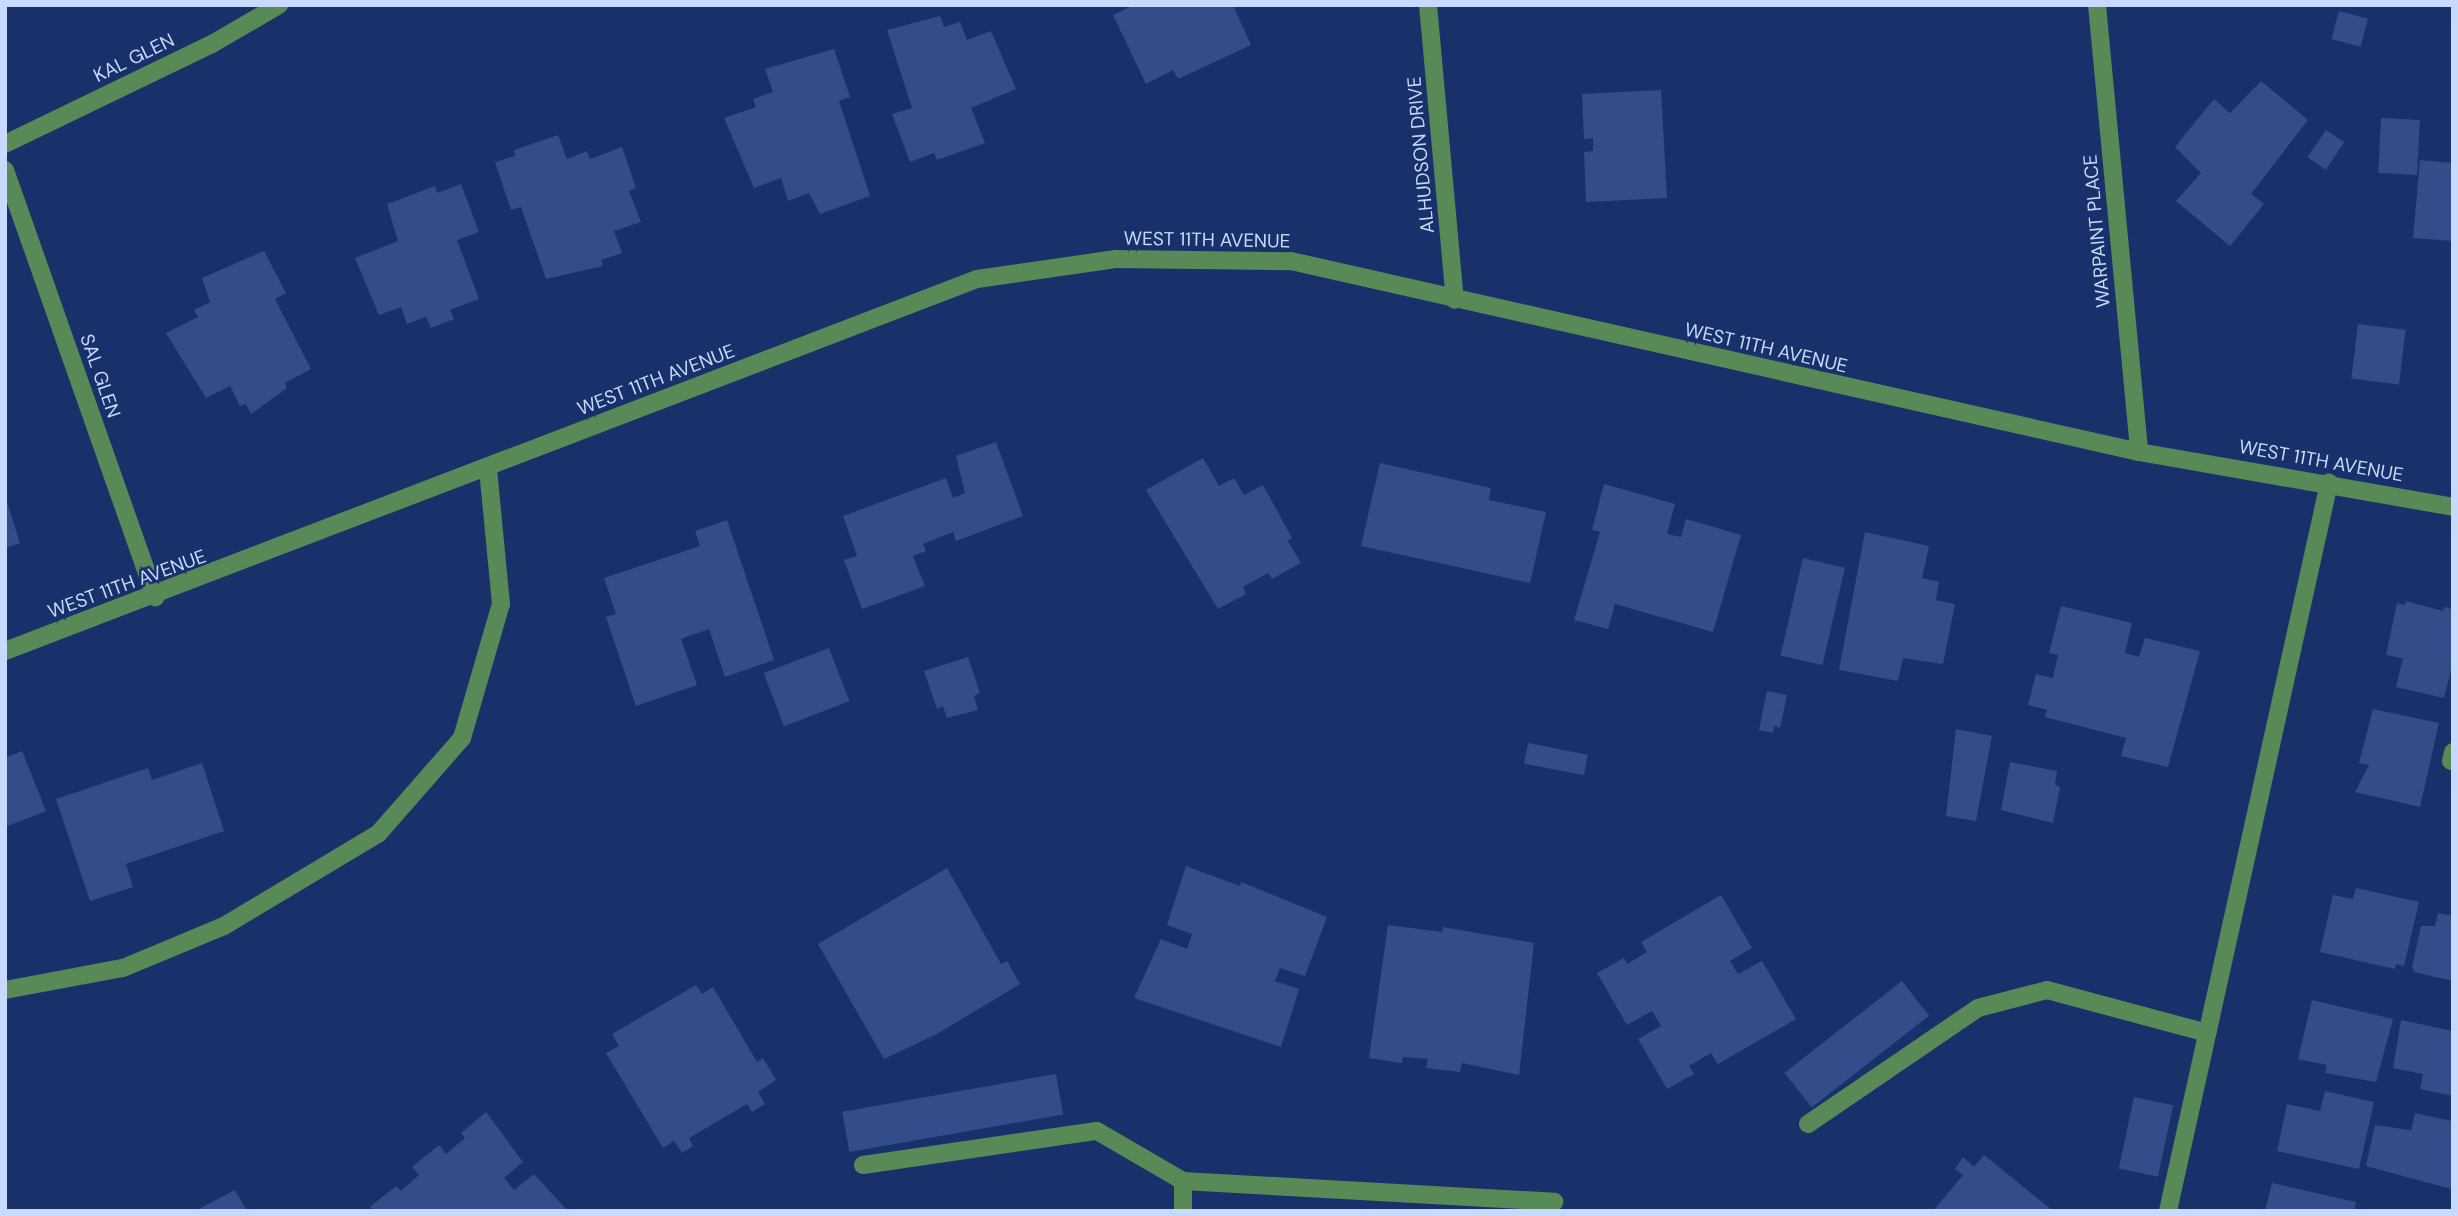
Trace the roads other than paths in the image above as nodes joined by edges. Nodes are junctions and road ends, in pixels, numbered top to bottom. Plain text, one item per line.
1 (279, 5) edge
2 (1428, 5) edge
3 (2097, 5) edge
4 (5, 144) edge
5 (5, 170) edge
6 (1455, 300) junction
7 (2139, 452) junction
8 (488, 468) junction
9 (2329, 483) junction
10 (2453, 507) edge
11 (155, 597) junction
12 (5, 651) edge
13 (5, 990) edge
14 (2207, 1033) junction
15 (1808, 1124) dead end
16 (863, 1166) dead end
17 (1183, 1181) junction
18 (1554, 1202) dead end
19 (1183, 1211) edge
20 (2168, 1211) edge

1 - 4 street, KAL GLEN
2 - 6 street, ALHUDSON DRIVE
3 - 7 street, WARPAINT PLACE
5 - 11 street, SAL GLEN
6 - 7 street, WEST 11TH AVENUE
6 - 8 street, WEST 11TH AVENUE
7 - 9 street, WEST 11TH AVENUE
8 - 11 street, WEST 11TH AVENUE
8 - 13 street
9 - 10 street, WEST 11TH AVENUE
9 - 14 street
11 - 12 street, WEST 11TH AVENUE
14 - 15 street
14 - 20 street
16 - 17 street
17 - 18 street
17 - 19 street

